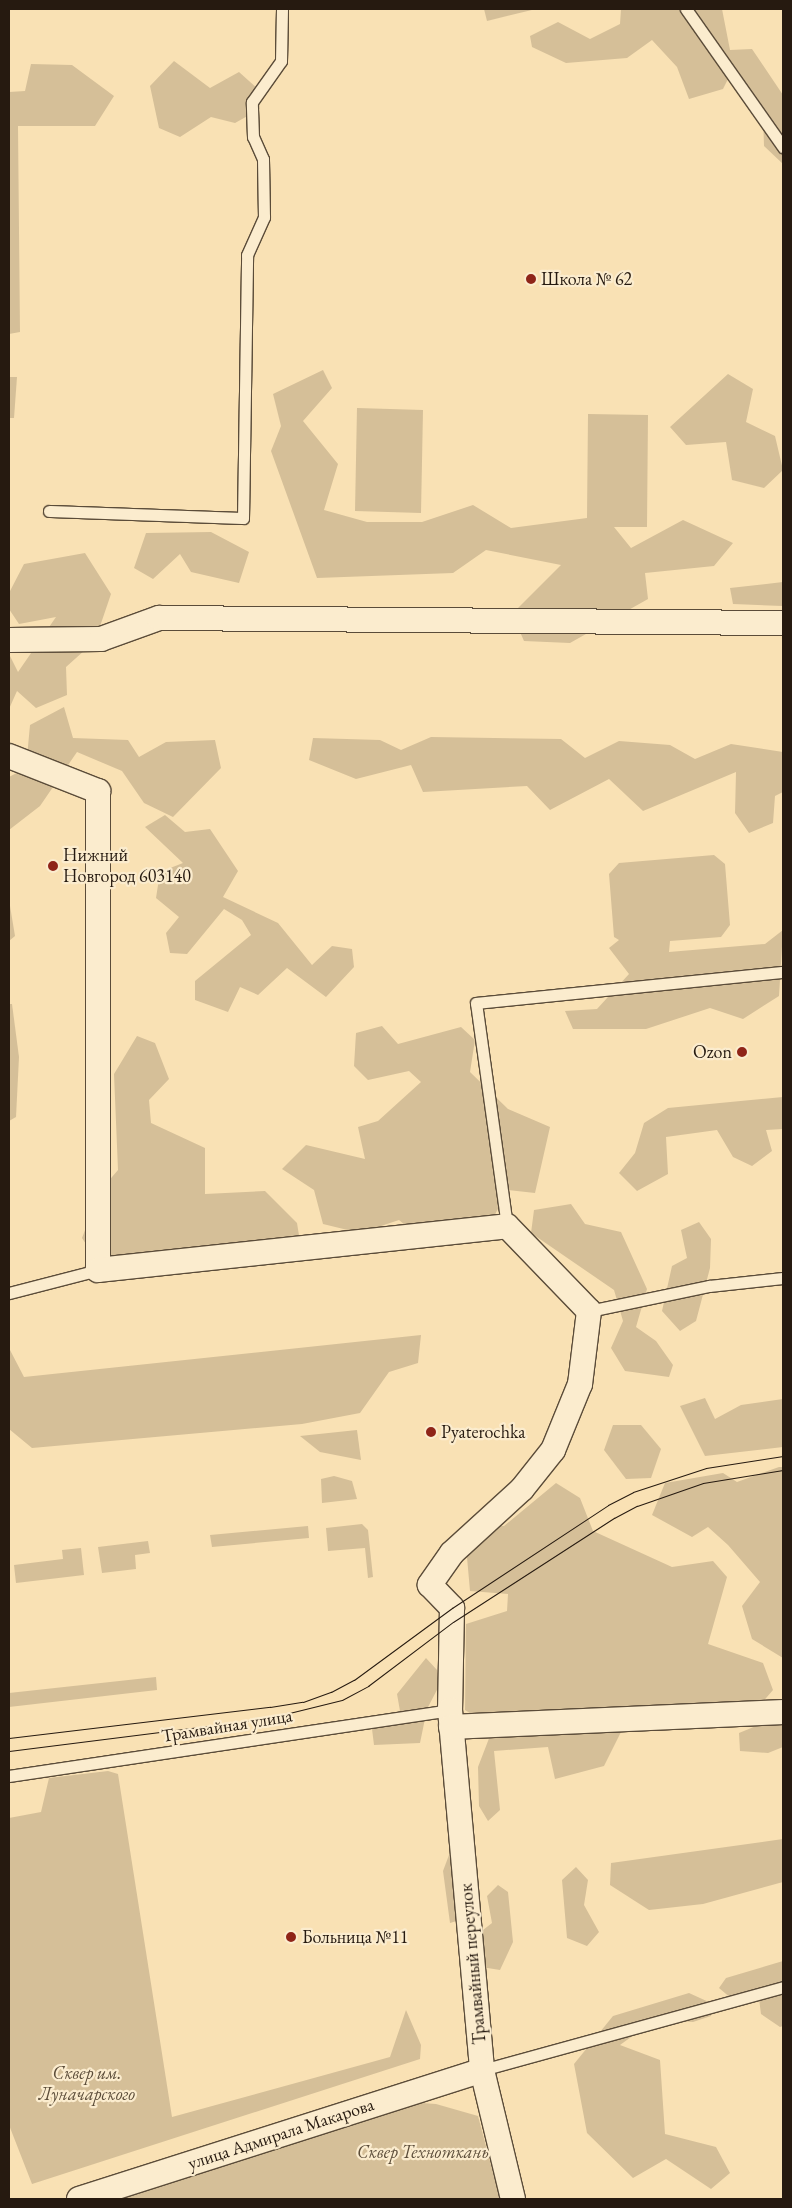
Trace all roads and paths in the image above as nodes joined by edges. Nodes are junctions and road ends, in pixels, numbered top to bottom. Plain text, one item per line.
1 (282, 9) edge
2 (686, 9) edge
3 (783, 147) edge
4 (49, 511) dead end
5 (783, 623) edge
6 (9, 640) edge
7 (9, 756) edge
8 (783, 972) edge
9 (507, 1226) junction
10 (98, 1270) junction
11 (783, 1278) edge
12 (9, 1293) edge
13 (589, 1311) junction
14 (783, 1712) edge
15 (451, 1718) junction
16 (9, 1776) edge
17 (783, 1987) edge
18 (482, 2070) junction
19 (79, 2199) edge
20 (513, 2199) edge

1 - 4 lane
2 - 3 lane
5 - 6 street
7 - 10 street
8 - 9 lane
9 - 10 street
9 - 13 street
10 - 12 lane
11 - 13 lane
13 - 15 street, Трамвайный переулок
14 - 15 street
15 - 16 lane, Трамвайная улица
15 - 18 street, Трамвайный переулок
17 - 18 lane
18 - 19 street, улица Адмирала Макарова
18 - 20 street, Трамвайный переулок

